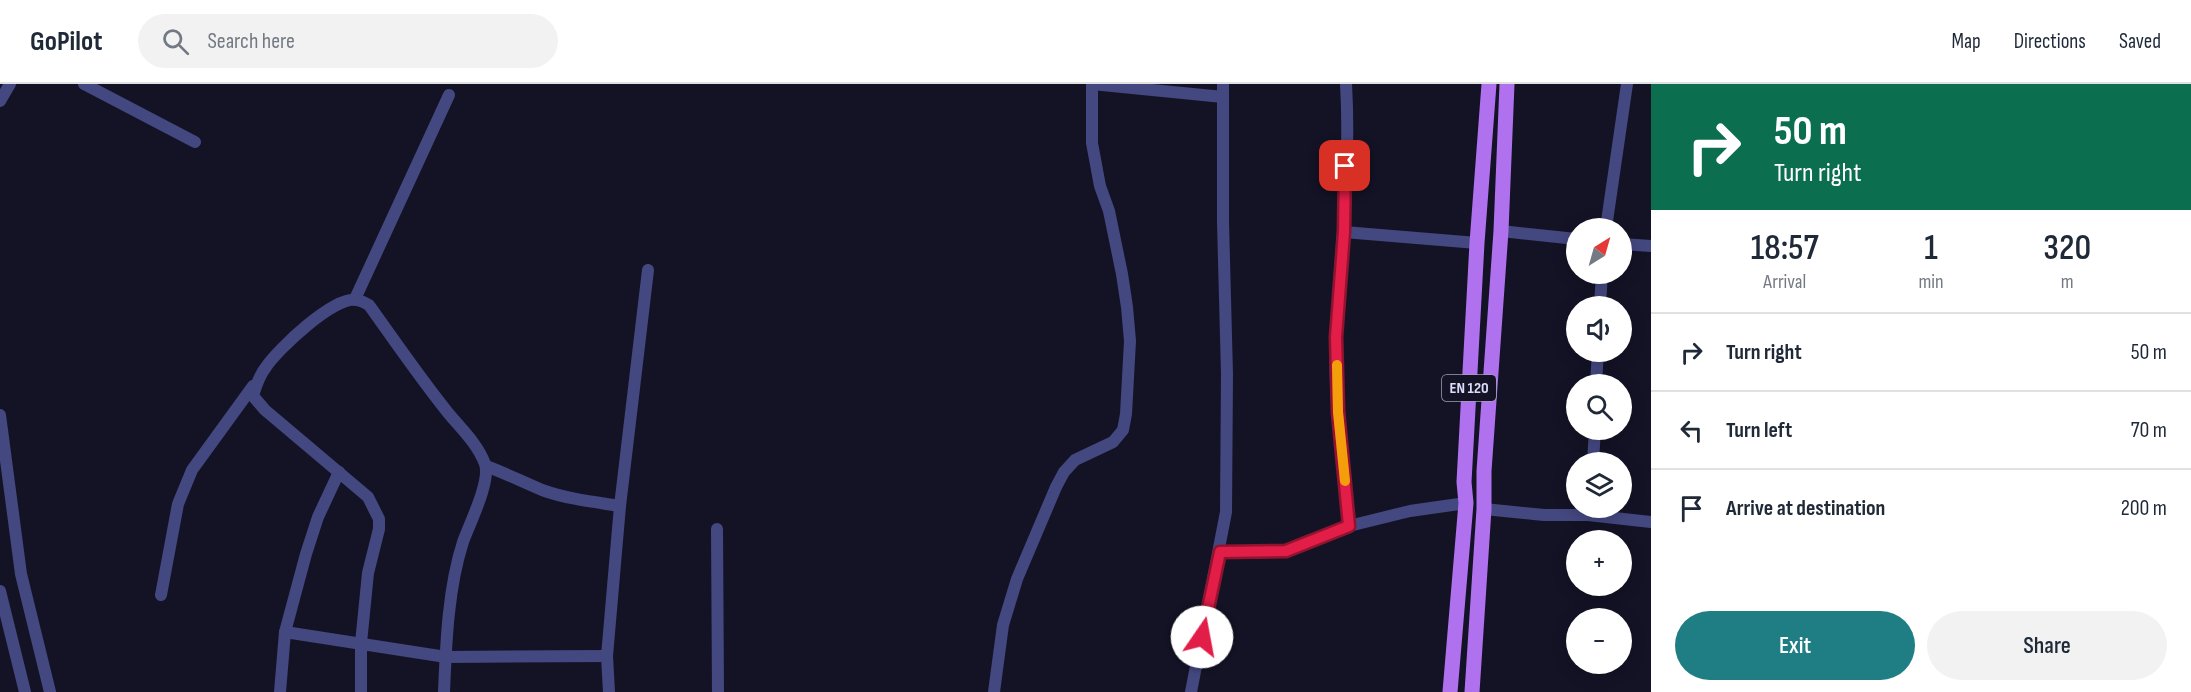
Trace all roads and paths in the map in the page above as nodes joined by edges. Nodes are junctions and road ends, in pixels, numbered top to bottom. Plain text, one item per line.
1 (10, 84) edge
2 (84, 84) edge
3 (1346, 84) edge
4 (1489, 84) edge
5 (1506, 84) edge
6 (1627, 84) edge
7 (1223, 90) edge
8 (449, 95) dead end
9 (0, 101) edge
10 (195, 142) dead end
11 (1607, 218) edge
12 (1501, 231) junction
13 (1344, 232) junction
14 (1566, 238) edge
15 (1477, 243) junction
16 (1632, 245) edge
17 (1651, 246) edge
18 (648, 270) dead end
19 (355, 299) junction
20 (1493, 332) junction
21 (1471, 334) junction
22 (257, 381) junction
23 (0, 415) edge
24 (486, 466) junction
25 (339, 472) junction
26 (1466, 503) junction
27 (620, 506) junction
28 (1484, 508) junction
29 (1566, 513) edge
30 (1628, 518) edge
31 (1651, 522) edge
32 (1349, 526) junction
33 (717, 529) dead end
34 (1220, 552) junction
35 (0, 591) edge
36 (161, 595) dead end
37 (285, 632) junction
38 (361, 643) junction
39 (607, 656) junction
40 (446, 657) junction
41 (25, 692) edge
42 (50, 692) edge
43 (280, 692) edge
44 (361, 692) edge
45 (444, 692) edge
46 (609, 692) edge
47 (718, 692) edge
48 (994, 692) edge
49 (1191, 692) edge
50 (1450, 692) edge
51 (1472, 692) edge

1 - 9 street
2 - 10 street
3 - 13 street
4 - 15 main road, EN 120
5 - 12 main road, EN 120
6 - 11 street
7 - 34 street
7 - 48 street
8 - 19 street
12 - 14 street
12 - 20 main road, EN 120
13 - 15 street
13 - 32 street
15 - 21 main road, EN 120
16 - 17 street
18 - 27 street
19 - 22 street
19 - 24 street
20 - 21 main road
20 - 28 main road, EN 120
21 - 26 main road, EN 120
22 - 25 street
22 - 36 street
23 - 42 street
24 - 27 street
24 - 40 street
25 - 37 street
25 - 38 street
26 - 32 street
26 - 50 main road, EN 120
27 - 39 street
28 - 29 street
28 - 51 main road, EN 120
30 - 31 street
32 - 34 street
33 - 47 street
34 - 49 street
35 - 41 street
37 - 38 street
37 - 43 street
38 - 40 street
38 - 44 street
39 - 40 street
39 - 46 street
40 - 45 street

